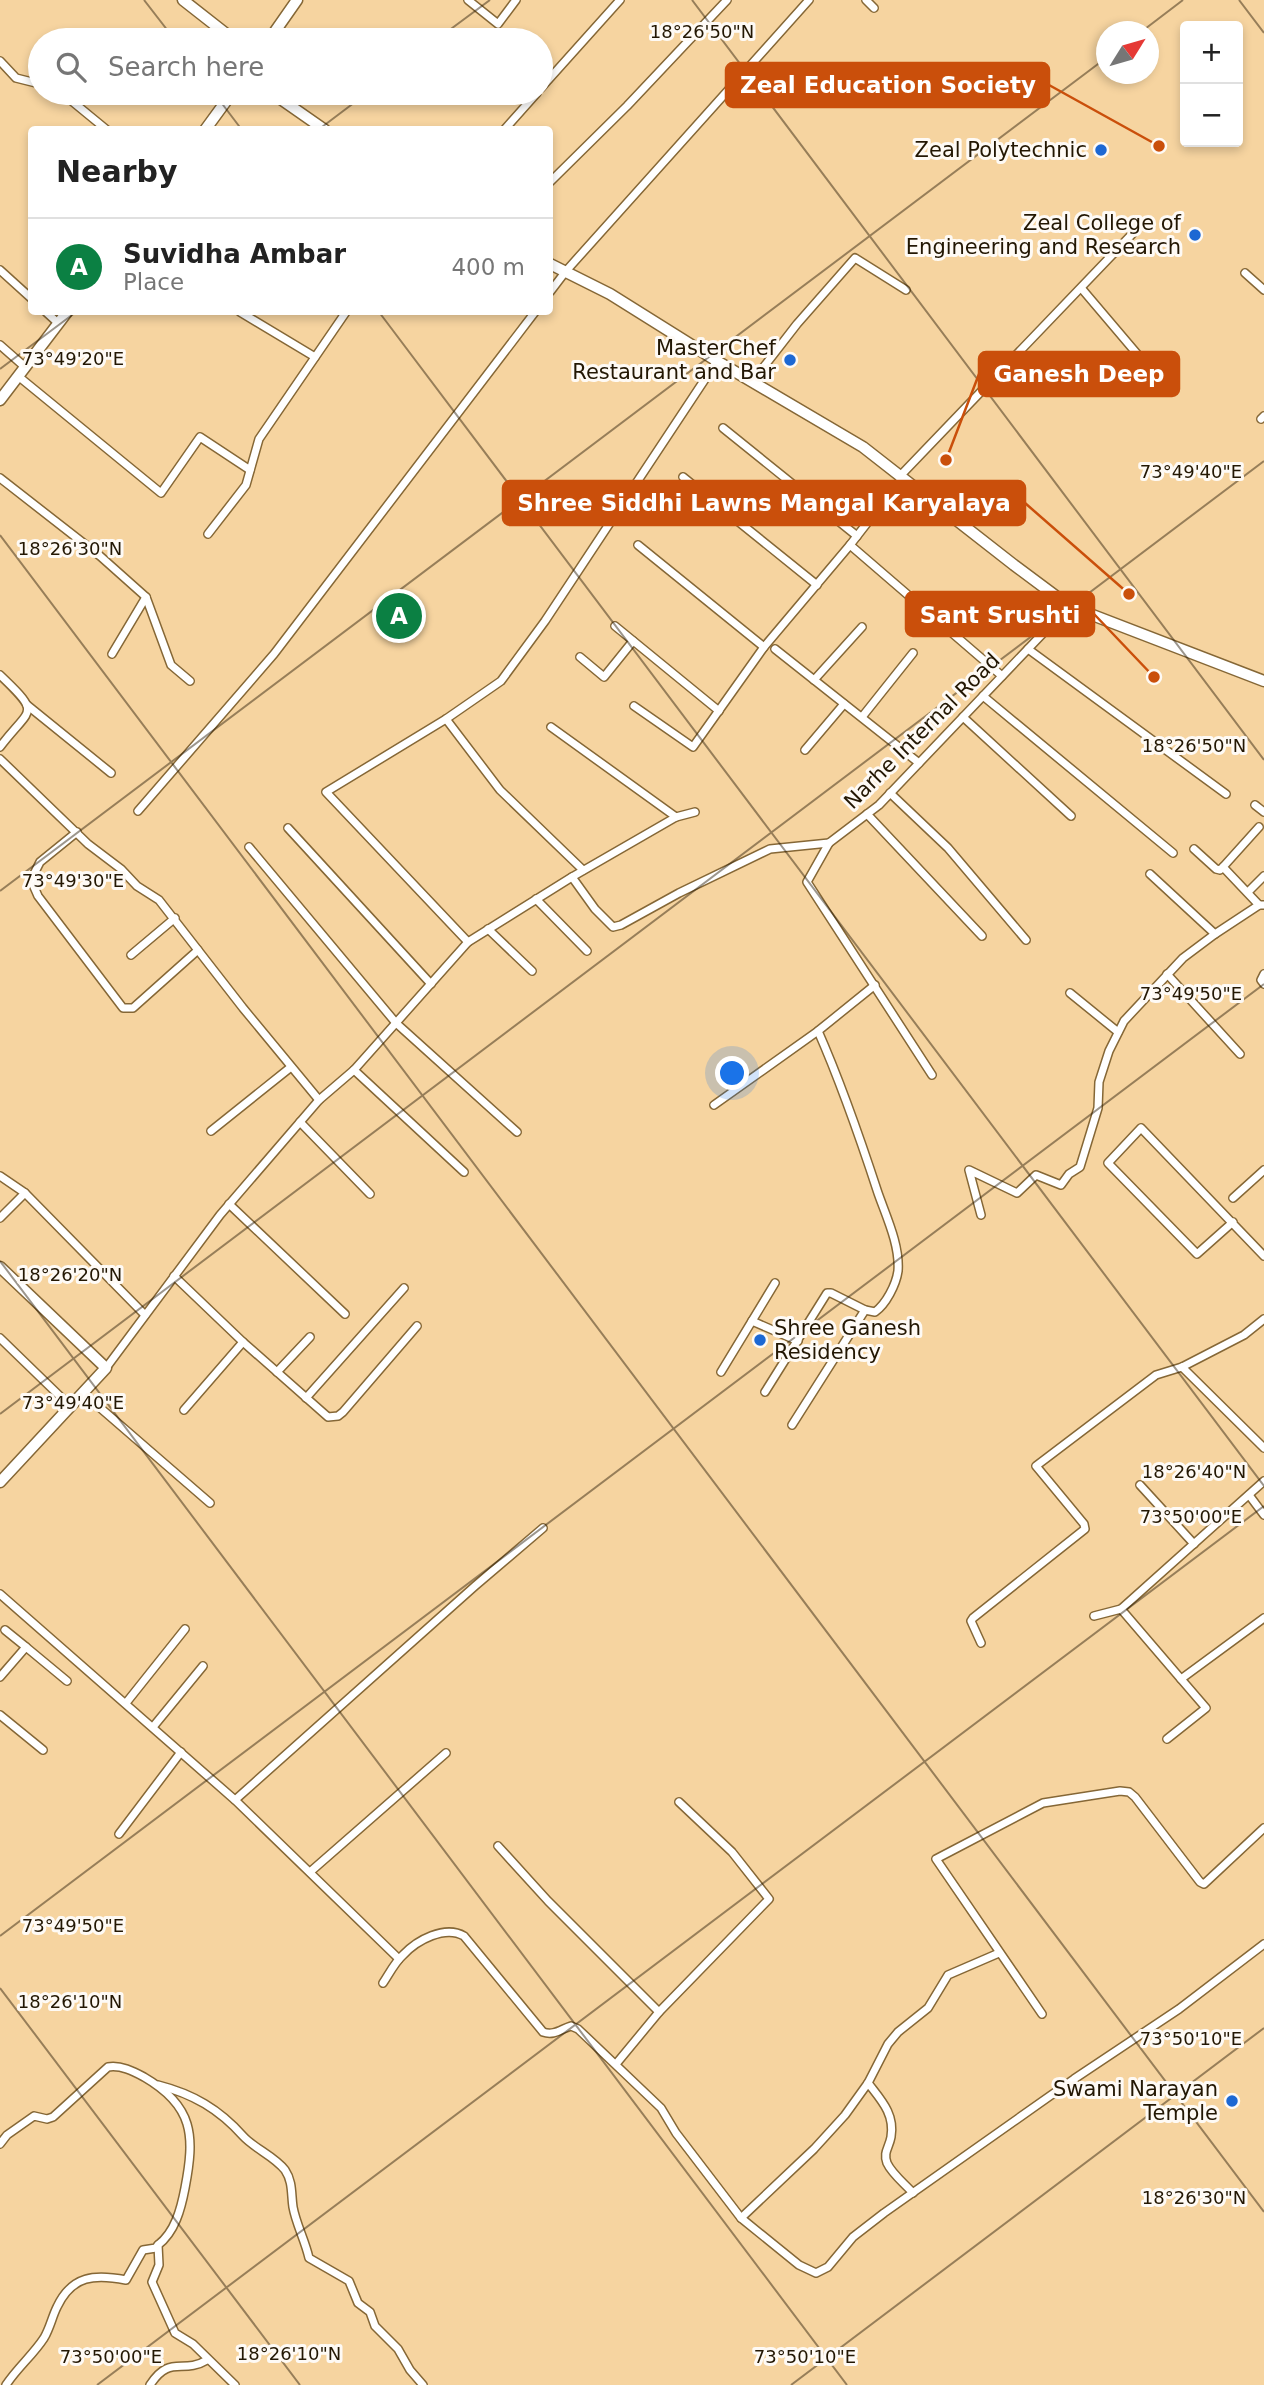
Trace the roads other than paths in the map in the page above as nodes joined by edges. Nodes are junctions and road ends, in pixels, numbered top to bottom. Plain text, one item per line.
1 (183, 0) edge
2 (297, 0) edge
3 (468, 0) edge
4 (516, 0) edge
5 (620, 0) edge
6 (727, 0) edge
7 (808, 0) edge
8 (866, 0) edge
9 (479, 3) edge
10 (874, 8) dead end
11 (219, 28) edge
12 (277, 28) edge
13 (0, 61) edge
14 (553, 75) edge
15 (28, 81) edge
16 (77, 105) edge
17 (223, 105) edge
18 (289, 105) edge
19 (526, 105) edge
20 (102, 126) edge
21 (208, 126) edge
22 (319, 126) edge
23 (508, 126) edge
24 (553, 179) edge
25 (1136, 230) dead end
26 (553, 265) edge
27 (0, 270) edge
28 (566, 271) junction
29 (1245, 274) dead end
30 (553, 288) edge
31 (1082, 289) junction
32 (906, 290) dead end
33 (1264, 290) edge
34 (28, 295) edge
35 (49, 315) edge
36 (65, 315) edge
37 (245, 315) edge
38 (344, 315) edge
39 (533, 315) edge
40 (58, 323) junction
41 (0, 345) edge
42 (315, 357) junction
43 (717, 360) junction
44 (22, 371) junction
45 (752, 382) junction
46 (1166, 388) dead end
47 (0, 400) edge
48 (723, 428) dead end
49 (250, 470) junction
50 (902, 476) junction
51 (683, 477) dead end
52 (0, 478) edge
53 (208, 534) dead end
54 (857, 536) junction
55 (638, 545) dead end
56 (850, 545) junction
57 (817, 585) junction
58 (146, 597) junction
59 (1069, 606) junction
60 (615, 626) dead end
61 (862, 628) dead end
62 (634, 641) junction
63 (764, 647) junction
64 (775, 649) dead end
65 (1028, 649) junction
66 (913, 653) dead end
67 (112, 654) dead end
68 (580, 657) dead end
69 (0, 675) edge
70 (1002, 676) junction
71 (814, 680) junction
72 (190, 681) dead end
73 (1264, 681) edge
74 (983, 696) junction
75 (844, 704) junction
76 (27, 705) junction
77 (634, 706) dead end
78 (719, 711) junction
79 (862, 717) junction
80 (963, 717) junction
81 (446, 719) junction
82 (551, 727) dead end
83 (0, 747) edge
84 (806, 750) dead end
85 (0, 759) edge
86 (919, 763) junction
87 (111, 773) dead end
88 (890, 793) junction
89 (1226, 794) dead end
90 (1255, 804) dead end
91 (138, 811) dead end
92 (695, 812) dead end
93 (1264, 812) edge
94 (867, 814) junction
95 (1071, 816) dead end
96 (676, 817) junction
97 (1259, 827) dead end
98 (288, 828) dead end
99 (77, 832) junction
100 (829, 844) junction
101 (249, 847) dead end
102 (1194, 849) dead end
103 (1173, 853) dead end
104 (1223, 867) junction
105 (583, 870) junction
106 (1150, 874) dead end
107 (1264, 876) edge
108 (572, 877) junction
109 (1248, 892) junction
110 (536, 899) junction
111 (1261, 905) edge
112 (175, 918) junction
113 (488, 929) junction
114 (1214, 934) junction
115 (982, 936) dead end
116 (1026, 940) dead end
117 (468, 942) junction
118 (198, 950) junction
119 (587, 951) dead end
120 (131, 955) dead end
121 (532, 971) dead end
122 (1167, 974) junction
123 (1264, 974) edge
124 (431, 984) junction
125 (1264, 984) edge
126 (875, 985) junction
127 (1070, 993) dead end
128 (396, 1023) junction
129 (818, 1031) junction
130 (1118, 1032) junction
131 (1240, 1054) dead end
132 (291, 1067) junction
133 (354, 1070) junction
134 (932, 1075) dead end
135 (319, 1100) junction
136 (714, 1104) dead end
137 (300, 1122) junction
138 (211, 1131) dead end
139 (517, 1132) dead end
140 (1264, 1170) edge
141 (464, 1172) dead end
142 (0, 1175) edge
143 (25, 1193) junction
144 (370, 1194) dead end
145 (1233, 1198) dead end
146 (229, 1204) junction
147 (981, 1215) dead end
148 (0, 1217) edge
149 (1233, 1222) junction
150 (1264, 1256) edge
151 (0, 1267) edge
152 (174, 1276) junction
153 (775, 1283) dead end
154 (404, 1288) dead end
155 (865, 1310) junction
156 (345, 1314) dead end
157 (145, 1315) junction
158 (1264, 1319) edge
159 (752, 1321) junction
160 (417, 1326) dead end
161 (310, 1337) dead end
162 (0, 1338) edge
163 (798, 1341) junction
164 (243, 1342) junction
165 (106, 1367) junction
166 (1182, 1367) junction
167 (277, 1372) junction
168 (721, 1372) dead end
169 (765, 1392) dead end
170 (83, 1393) junction
171 (306, 1398) junction
172 (70, 1406) junction
173 (184, 1410) dead end
174 (792, 1425) dead end
175 (1264, 1448) edge
176 (1264, 1481) edge
177 (0, 1482) edge
178 (1140, 1485) dead end
179 (1249, 1494) junction
180 (210, 1503) dead end
181 (1264, 1515) edge
182 (543, 1528) dead end
183 (1194, 1544) junction
184 (0, 1594) edge
185 (1121, 1609) junction
186 (1094, 1616) dead end
187 (1264, 1618) edge
188 (185, 1629) dead end
189 (5, 1630) dead end
190 (981, 1643) dead end
191 (26, 1647) junction
192 (203, 1666) dead end
193 (0, 1677) edge
194 (1181, 1679) junction
195 (67, 1681) dead end
196 (126, 1703) junction
197 (0, 1715) edge
198 (153, 1727) junction
199 (1167, 1739) dead end
200 (43, 1750) dead end
201 (181, 1752) junction
202 (446, 1753) dead end
203 (235, 1800) junction
204 (679, 1802) dead end
205 (1264, 1828) edge
206 (119, 1834) dead end
207 (498, 1846) dead end
208 (310, 1872) junction
209 (1264, 1944) edge
210 (999, 1953) junction
211 (400, 1959) junction
212 (383, 1983) dead end
213 (659, 2012) junction
214 (1042, 2014) dead end
215 (616, 2064) junction
216 (868, 2083) junction
217 (156, 2084) junction
218 (0, 2144) edge
219 (913, 2193) junction
220 (741, 2218) junction
221 (158, 2245) junction
222 (207, 2360) junction
223 (6, 2385) edge
224 (150, 2385) edge
225 (234, 2385) edge
226 (423, 2385) edge

1 - 11 street
2 - 12 street
3 - 9 street
4 - 9 street
5 - 14 street
6 - 24 street
7 - 28 street
8 - 10 street
13 - 15 street
16 - 20 street
17 - 21 street
18 - 22 street
19 - 23 street
25 - 31 street
26 - 28 street
27 - 34 street
28 - 30 street
28 - 43 street
29 - 33 street
31 - 46 street
31 - 50 street
32 - 45 street
35 - 40 street
36 - 40 street
37 - 42 street
38 - 42 street
39 - 91 street
40 - 44 street
41 - 44 street
42 - 49 street
43 - 45 street
43 - 81 street
44 - 47 street
44 - 49 street
45 - 50 street
48 - 54 street
49 - 53 street
50 - 54 street
50 - 59 street
51 - 57 street
52 - 58 street
54 - 56 street
55 - 63 street
56 - 57 street
56 - 70 street
57 - 63 street
58 - 67 street
58 - 72 street
59 - 65 street, Narhe Internal Road
59 - 73 street
60 - 62 street
61 - 71 street
62 - 68 street
62 - 78 street
63 - 78 street
64 - 71 street
65 - 70 street, Narhe Internal Road
65 - 89 street
66 - 79 street
69 - 76 street
70 - 74 street, Narhe Internal Road
71 - 75 street
74 - 80 street, Narhe Internal Road
74 - 103 street
75 - 79 street
75 - 84 street
76 - 83 street
76 - 87 street
77 - 78 street
79 - 86 street
80 - 86 street, Narhe Internal Road
80 - 95 street
81 - 105 street
81 - 117 street
82 - 96 street
85 - 99 street
86 - 88 street, Narhe Internal Road
88 - 94 street, Narhe Internal Road
88 - 116 street
90 - 93 street
92 - 96 street
94 - 100 street, Narhe Internal Road
94 - 115 street
96 - 105 street
97 - 104 street
98 - 124 street
99 - 112 street
99 - 118 street
100 - 108 street
100 - 126 street
101 - 128 street
102 - 104 street
104 - 109 street
105 - 108 street
106 - 114 street
107 - 109 street
108 - 110 street
109 - 111 street
110 - 113 street
110 - 119 street
111 - 114 street
112 - 118 street
112 - 120 street
113 - 117 street
113 - 121 street
114 - 122 street
117 - 124 street
118 - 132 street
122 - 130 street
122 - 131 street
123 - 125 street
124 - 128 street
126 - 129 street
126 - 134 street
127 - 130 street
128 - 133 street
128 - 139 street
129 - 136 street
129 - 155 street
130 - 147 street
132 - 135 street
132 - 138 street
133 - 135 street
133 - 141 street
135 - 137 street
137 - 144 street
137 - 146 street
140 - 145 street
142 - 143 street
143 - 148 street
143 - 157 street
146 - 152 street
146 - 156 street
149 - 149 street
149 - 150 street
151 - 165 street
152 - 157 street
152 - 164 street
153 - 159 street
154 - 171 street
155 - 163 street
155 - 174 street
157 - 165 street
158 - 166 street
159 - 163 street
159 - 168 street
160 - 171 street
161 - 167 street
162 - 172 street
163 - 169 street
164 - 167 street
164 - 173 street
165 - 170 street
166 - 175 street
166 - 190 street
167 - 171 street
170 - 172 street
170 - 180 street
172 - 177 street
176 - 179 street
178 - 183 street
179 - 181 street
179 - 183 street
182 - 203 street
183 - 185 street
184 - 196 street
185 - 186 street
185 - 194 street
187 - 194 street
188 - 196 street
189 - 191 street
191 - 193 street
191 - 195 street
192 - 198 street
194 - 199 street
196 - 198 street
197 - 200 street
198 - 201 street
201 - 203 street
201 - 206 street
202 - 208 street
203 - 208 street
204 - 213 street
205 - 210 street
207 - 213 street
208 - 211 street
209 - 219 street
210 - 214 street
210 - 216 street
211 - 212 street
211 - 215 street
213 - 215 street
215 - 220 street
216 - 219 street
216 - 220 street
217 - 218 street
217 - 221 street
217 - 226 street
219 - 220 street
221 - 222 street
221 - 223 street
222 - 224 street
222 - 225 street

